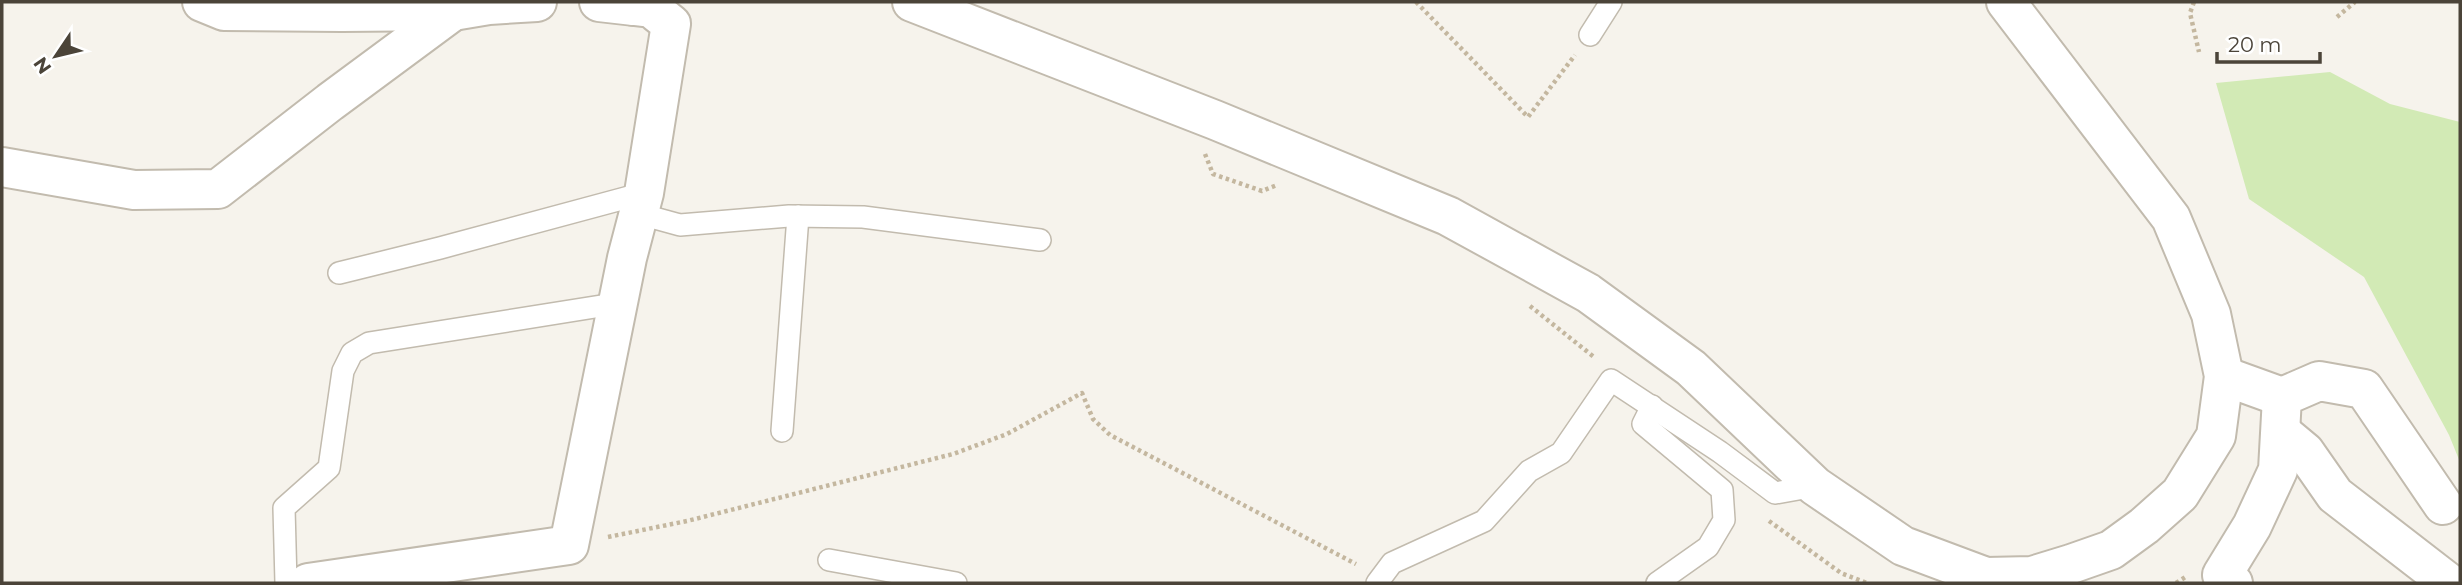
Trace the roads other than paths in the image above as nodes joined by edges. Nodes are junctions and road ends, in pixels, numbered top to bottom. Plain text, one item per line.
1 (202, 2) edge
2 (537, 2) edge
3 (912, 2) edge
4 (1611, 2) edge
5 (2006, 2) edge
6 (623, 3) edge
7 (453, 12) junction
8 (1590, 35) road end
9 (2, 167) edge
10 (642, 204) junction
11 (798, 216) junction
12 (1040, 240) dead end
13 (339, 273) dead end
14 (620, 303) junction
15 (2224, 376) junction
16 (1651, 406) junction
17 (2281, 415) junction
18 (782, 431) dead end
19 (1815, 486) junction
20 (2443, 505) dead end
21 (828, 560) dead end
22 (1379, 580) edge
23 (286, 583) edge
24 (308, 583) edge
25 (956, 583) edge
26 (1657, 583) edge
27 (2233, 583) edge
28 (2449, 583) edge

1 - 7 street
2 - 7 street
3 - 19 street
4 - 8 lane
5 - 15 street
6 - 10 street
7 - 9 street
10 - 11 lane
10 - 13 lane
10 - 14 street
11 - 12 lane
11 - 18 lane
14 - 23 lane
14 - 24 street
15 - 17 street
15 - 19 street
16 - 19 lane
16 - 22 lane
16 - 26 lane
17 - 20 street
17 - 27 street
17 - 28 street
21 - 25 lane

